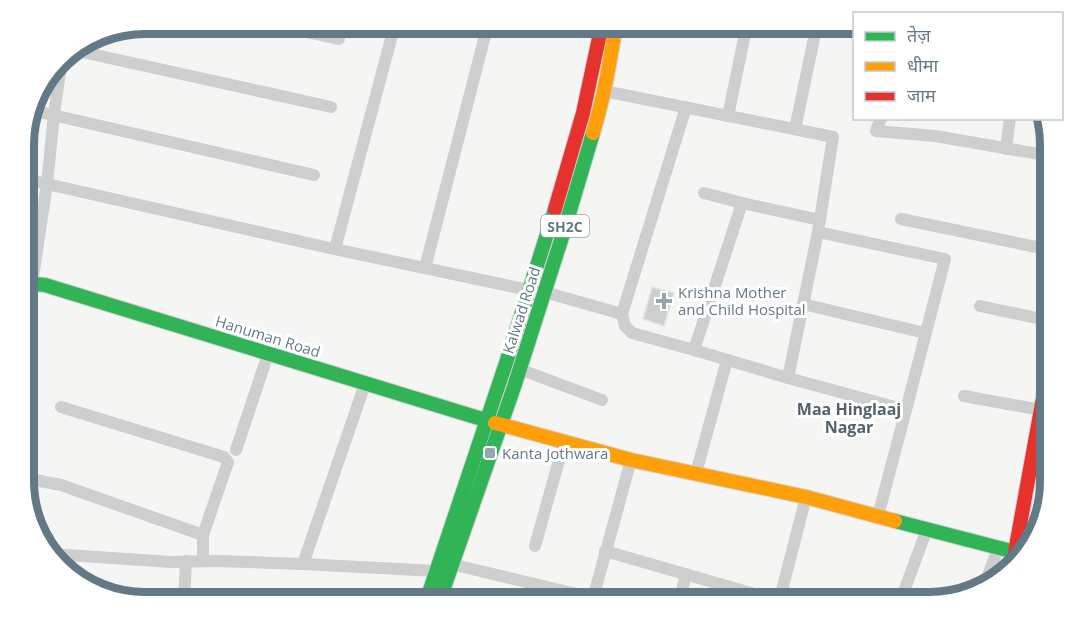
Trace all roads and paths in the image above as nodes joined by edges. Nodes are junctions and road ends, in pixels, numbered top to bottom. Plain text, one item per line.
1 (316, 34) edge
2 (392, 34) edge
3 (485, 34) edge
4 (600, 34) edge
5 (614, 34) edge
6 (745, 34) edge
7 (815, 34) edge
8 (339, 39) dead end
9 (85, 53) edge
10 (60, 75) edge
11 (604, 91) junction
12 (330, 107) dead end
13 (584, 107) junction
14 (686, 107) junction
15 (40, 112) edge
16 (599, 113) junction
17 (54, 114) junction
18 (728, 116) junction
19 (880, 120) edge
20 (1010, 120) edge
21 (795, 129) junction
22 (1005, 148) junction
23 (1040, 154) edge
24 (314, 174) dead end
25 (34, 181) edge
26 (47, 184) junction
27 (704, 193) dead end
28 (742, 203) junction
29 (901, 219) dead end
30 (819, 226) junction
31 (1040, 248) edge
32 (335, 249) junction
33 (34, 252) edge
34 (425, 268) junction
35 (34, 284) edge
36 (530, 290) junction
37 (544, 292) junction
38 (804, 304) junction
39 (980, 306) dead end
40 (622, 314) junction
41 (1040, 319) edge
42 (925, 333) junction
43 (694, 350) junction
44 (268, 354) junction
45 (727, 360) junction
46 (519, 369) junction
47 (788, 378) junction
48 (366, 384) junction
49 (964, 396) dead end
50 (602, 399) dead end
51 (60, 407) dead end
52 (906, 410) junction
53 (1040, 410) edge
54 (1040, 416) edge
55 (486, 420) junction
56 (500, 425) junction
57 (564, 443) junction
58 (236, 450) dead end
59 (631, 460) junction
60 (1032, 460) junction
61 (1040, 462) edge
62 (696, 473) junction
63 (34, 480) edge
64 (806, 497) junction
65 (878, 516) junction
66 (927, 529) junction
67 (203, 535) junction
68 (1019, 545) edge
69 (535, 546) dead end
70 (998, 548) junction
71 (605, 551) junction
72 (1014, 552) edge
73 (66, 557) edge
74 (186, 561) junction
75 (203, 561) junction
76 (303, 564) junction
77 (451, 564) junction
78 (436, 571) junction
79 (686, 574) junction
80 (989, 574) edge
81 (559, 591) edge
82 (594, 591) edge
83 (682, 591) edge
84 (745, 591) edge
85 (782, 591) edge
86 (904, 591) edge
87 (184, 592) edge
88 (429, 592) edge
89 (442, 592) edge

1 - 8 street
2 - 32 street
3 - 34 street
4 - 13 main road, Kalwad Road / SH2C
5 - 11 main road, Kalwad Road / SH2C
6 - 18 street
7 - 21 street
9 - 12 street
10 - 17 street
11 - 14 street
11 - 16 main road, Kalwad Road / SH2C
13 - 16 main road
13 - 36 main road, Kalwad Road / SH2C
14 - 18 street
14 - 40 street
15 - 17 street
16 - 37 main road, Kalwad Road / SH2C
17 - 24 street
17 - 26 street
18 - 21 street
19 - 22 street
20 - 22 street
21 - 30 street
22 - 23 street
25 - 26 street
26 - 32 street
26 - 33 street
27 - 28 street
28 - 30 street
28 - 43 street
29 - 31 street
30 - 38 street
30 - 42 street
32 - 34 street
34 - 36 street
35 - 44 main road, Hanuman Road
36 - 55 main road, Kalwad Road / SH2C
37 - 40 street
37 - 46 main road, Kalwad Road / SH2C
38 - 42 street
38 - 47 street
39 - 41 street
40 - 43 street
42 - 52 street
43 - 45 street
44 - 48 main road, Hanuman Road
44 - 58 street
45 - 47 street
45 - 62 street
46 - 50 street
46 - 56 main road, Kalwad Road / SH2C
47 - 52 street
48 - 55 main road, Hanuman Road
48 - 76 street
49 - 53 street
51 - 67 street
52 - 65 street
54 - 60 main road
55 - 56 main road, Hanuman Road
55 - 78 main road, Kalwad Road / SH2C
56 - 57 main road, Hanuman Road
56 - 77 main road, Kalwad Road / SH2C
57 - 59 main road, Hanuman Road
57 - 69 street
59 - 62 main road, Hanuman Road
59 - 71 street
60 - 61 street
60 - 68 main road
62 - 64 main road, Hanuman Road
63 - 67 street
64 - 65 main road, Hanuman Road
64 - 85 street
65 - 66 main road, Hanuman Road
66 - 70 main road, Hanuman Road
66 - 86 street
67 - 75 street
70 - 72 main road, Hanuman Road
70 - 80 street
71 - 79 street
71 - 82 street
73 - 74 street
74 - 75 street
74 - 87 street
75 - 76 street
76 - 78 street
77 - 81 street
77 - 89 main road, Kalwad Road / SH2C
78 - 88 main road, Kalwad Road / SH2C
79 - 83 street
79 - 84 street

